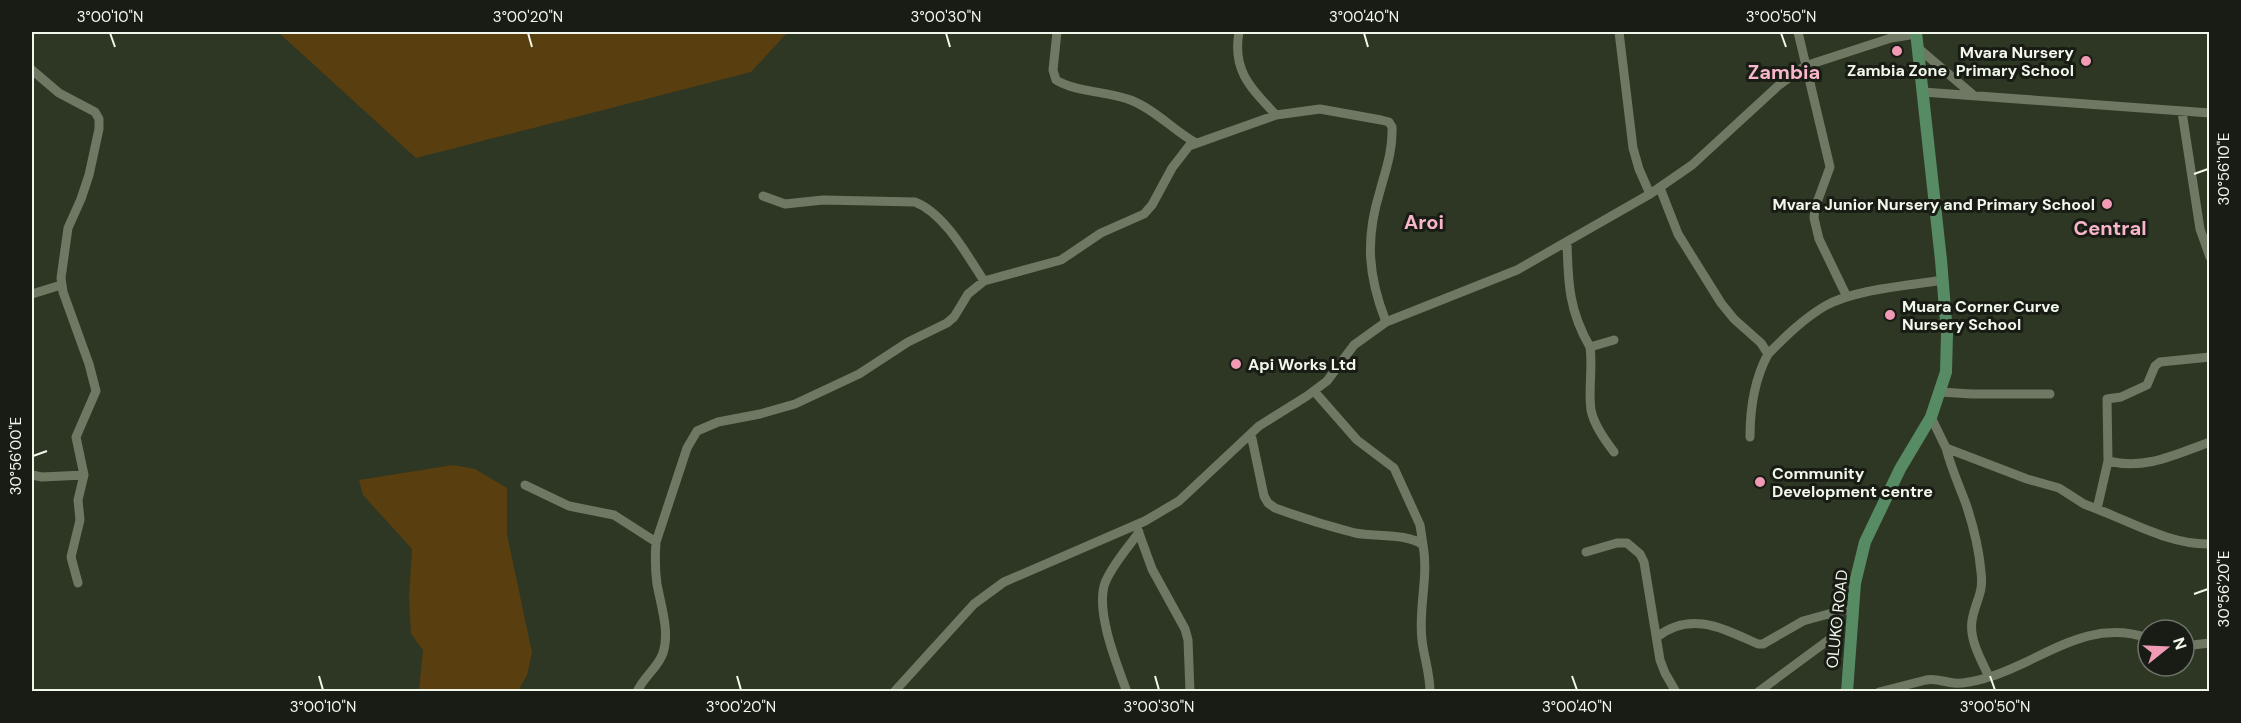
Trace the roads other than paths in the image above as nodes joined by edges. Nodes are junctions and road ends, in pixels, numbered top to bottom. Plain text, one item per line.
1 (1057, 32) edge
2 (1239, 32) edge
3 (1619, 32) edge
4 (1798, 32) edge
5 (1916, 33) edge
6 (1918, 48) junction
7 (1805, 66) junction
8 (32, 70) edge
9 (1923, 92) junction
10 (1974, 95) junction
11 (2182, 112) junction
12 (2210, 113) edge
13 (1276, 114) junction
14 (1196, 143) junction
15 (1660, 188) junction
16 (1650, 194) junction
17 (764, 196) dead end
18 (1567, 242) junction
19 (2210, 257) edge
20 (1943, 280) junction
21 (984, 281) junction
22 (61, 285) junction
23 (32, 294) edge
24 (1847, 297) junction
25 (1386, 322) junction
26 (1614, 340) dead end
27 (1590, 347) junction
28 (1768, 354) junction
29 (2210, 357) edge
30 (1314, 391) junction
31 (1940, 392) junction
32 (2050, 394) dead end
33 (1932, 417) junction
34 (1251, 434) junction
35 (1750, 437) dead end
36 (2210, 442) edge
37 (1946, 448) junction
38 (1614, 452) dead end
39 (2108, 461) junction
40 (32, 475) edge
41 (84, 475) junction
42 (525, 484) dead end
43 (2097, 509) junction
44 (1137, 529) junction
45 (656, 542) junction
46 (2210, 544) edge
47 (1423, 545) junction
48 (1586, 552) dead end
49 (78, 584) dead end
50 (1854, 608) junction
51 (1832, 613) junction
52 (2136, 635) edge
53 (1656, 637) junction
54 (1989, 677) junction
55 (637, 692) edge
56 (894, 692) edge
57 (1127, 692) edge
58 (1191, 692) edge
59 (1430, 692) edge
60 (1676, 692) edge
61 (1758, 692) edge
62 (1847, 692) edge
63 (1879, 692) edge

1 - 14 street
2 - 13 street
3 - 16 street
4 - 7 street
5 - 6 main road, OLUKO ROAD
5 - 7 street
6 - 9 main road, OLUKO ROAD
6 - 10 street
7 - 15 street
7 - 24 street
8 - 22 street
9 - 10 street
9 - 20 main road, OLUKO ROAD
10 - 11 street
11 - 12 street
11 - 19 street
13 - 14 street
13 - 25 street
14 - 21 street
15 - 16 street
15 - 28 street
16 - 18 street
17 - 21 street
18 - 25 street
18 - 27 street
20 - 24 street
20 - 31 main road, OLUKO ROAD
21 - 45 street
22 - 23 street
22 - 41 street
24 - 28 street
25 - 30 street
26 - 27 street
27 - 38 street
28 - 35 street
29 - 39 street
30 - 34 street
30 - 47 street
31 - 32 street
31 - 33 main road, OLUKO ROAD
33 - 37 street
33 - 50 main road, OLUKO ROAD
34 - 44 street
34 - 47 street
36 - 39 street
37 - 43 street
37 - 54 street
39 - 43 street
40 - 41 street
41 - 49 street
42 - 45 street
43 - 46 street
44 - 56 street
44 - 57 street
44 - 58 street
45 - 55 street
47 - 59 street
48 - 53 street
50 - 51 street
50 - 62 main road, OLUKO ROAD
51 - 53 street
51 - 61 street
52 - 54 street
53 - 60 street
54 - 63 street

